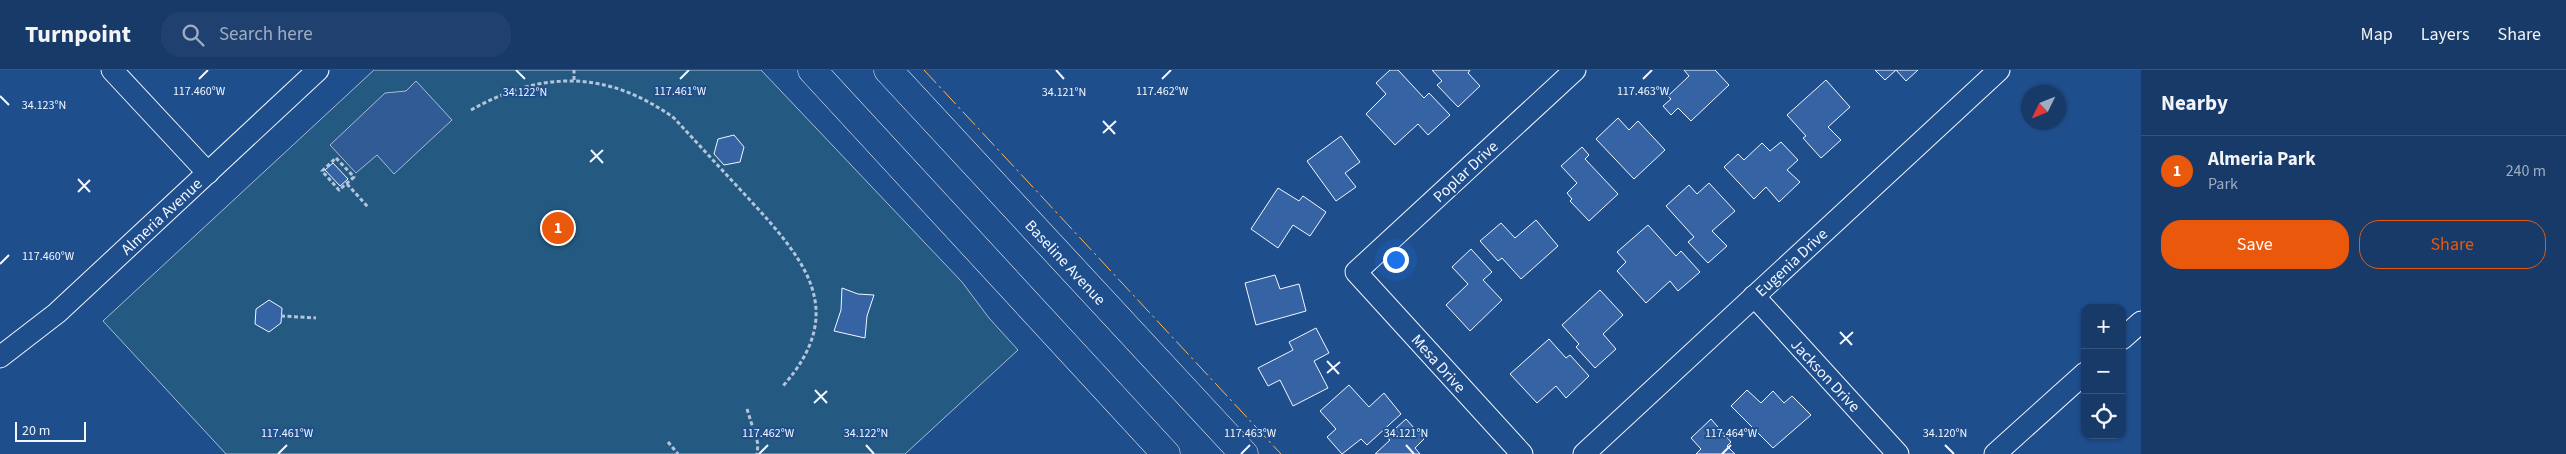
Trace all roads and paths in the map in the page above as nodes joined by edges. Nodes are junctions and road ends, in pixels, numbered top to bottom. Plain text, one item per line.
1 (112, 70) edge
2 (318, 70) edge
3 (574, 70) edge
4 (812, 70) edge
5 (888, 70) edge
6 (1575, 70) edge
7 (1999, 70) edge
8 (574, 80) junction
9 (471, 110) dead end
10 (719, 160) dead end
11 (716, 163) junction
12 (208, 173) junction
13 (347, 184) junction
14 (368, 207) dead end
15 (1356, 272) joint
16 (1754, 296) junction
17 (281, 316) dead end
18 (316, 318) dead end
19 (2141, 322) edge
20 (2126, 335) edge
21 (0, 358) edge
22 (2081, 377) edge
23 (783, 386) dead end
24 (747, 409) dead end
25 (668, 442) dead end
26 (678, 454) edge
27 (757, 454) edge
28 (1166, 454) edge
29 (1244, 454) edge
30 (1522, 454) edge
31 (1584, 454) edge
32 (1898, 454) edge
33 (1995, 454) edge

1 - 12 street
2 - 12 street, Almeria Avenue
3 - 8 path
4 - 28 main road
5 - 29 main road, Baseline Avenue
6 - 15 street, Poplar Drive
7 - 16 street, Eugenia Drive
8 - 9 path
8 - 11 path
10 - 11 path
11 - 23 path
12 - 21 street, Almeria Avenue
13 - 13 path
13 - 14 path
15 - 30 street, Mesa Drive
16 - 31 street, Eugenia Drive
16 - 32 street, Jackson Drive
17 - 18 path
19 - 20 street
22 - 33 street
24 - 27 path
25 - 26 path

